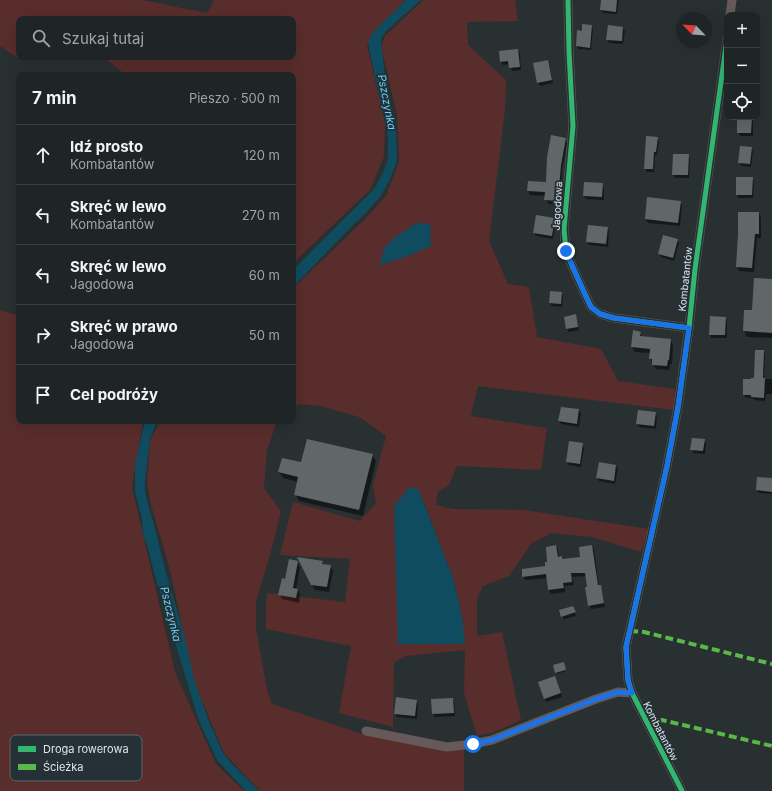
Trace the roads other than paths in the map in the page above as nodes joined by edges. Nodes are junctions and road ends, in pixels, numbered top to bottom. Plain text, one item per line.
1 (568, 0) edge
2 (732, 0) edge
3 (730, 12) edge
4 (726, 48) edge
5 (689, 328) junction
6 (632, 693) junction
7 (366, 731) dead end
8 (682, 791) edge

1 - 5 street, Jagodowa
2 - 3 street
4 - 5 street, Kombatantów
5 - 6 street, Kombatantów
6 - 7 street, Kombatantów
6 - 8 street, Kombatantów

